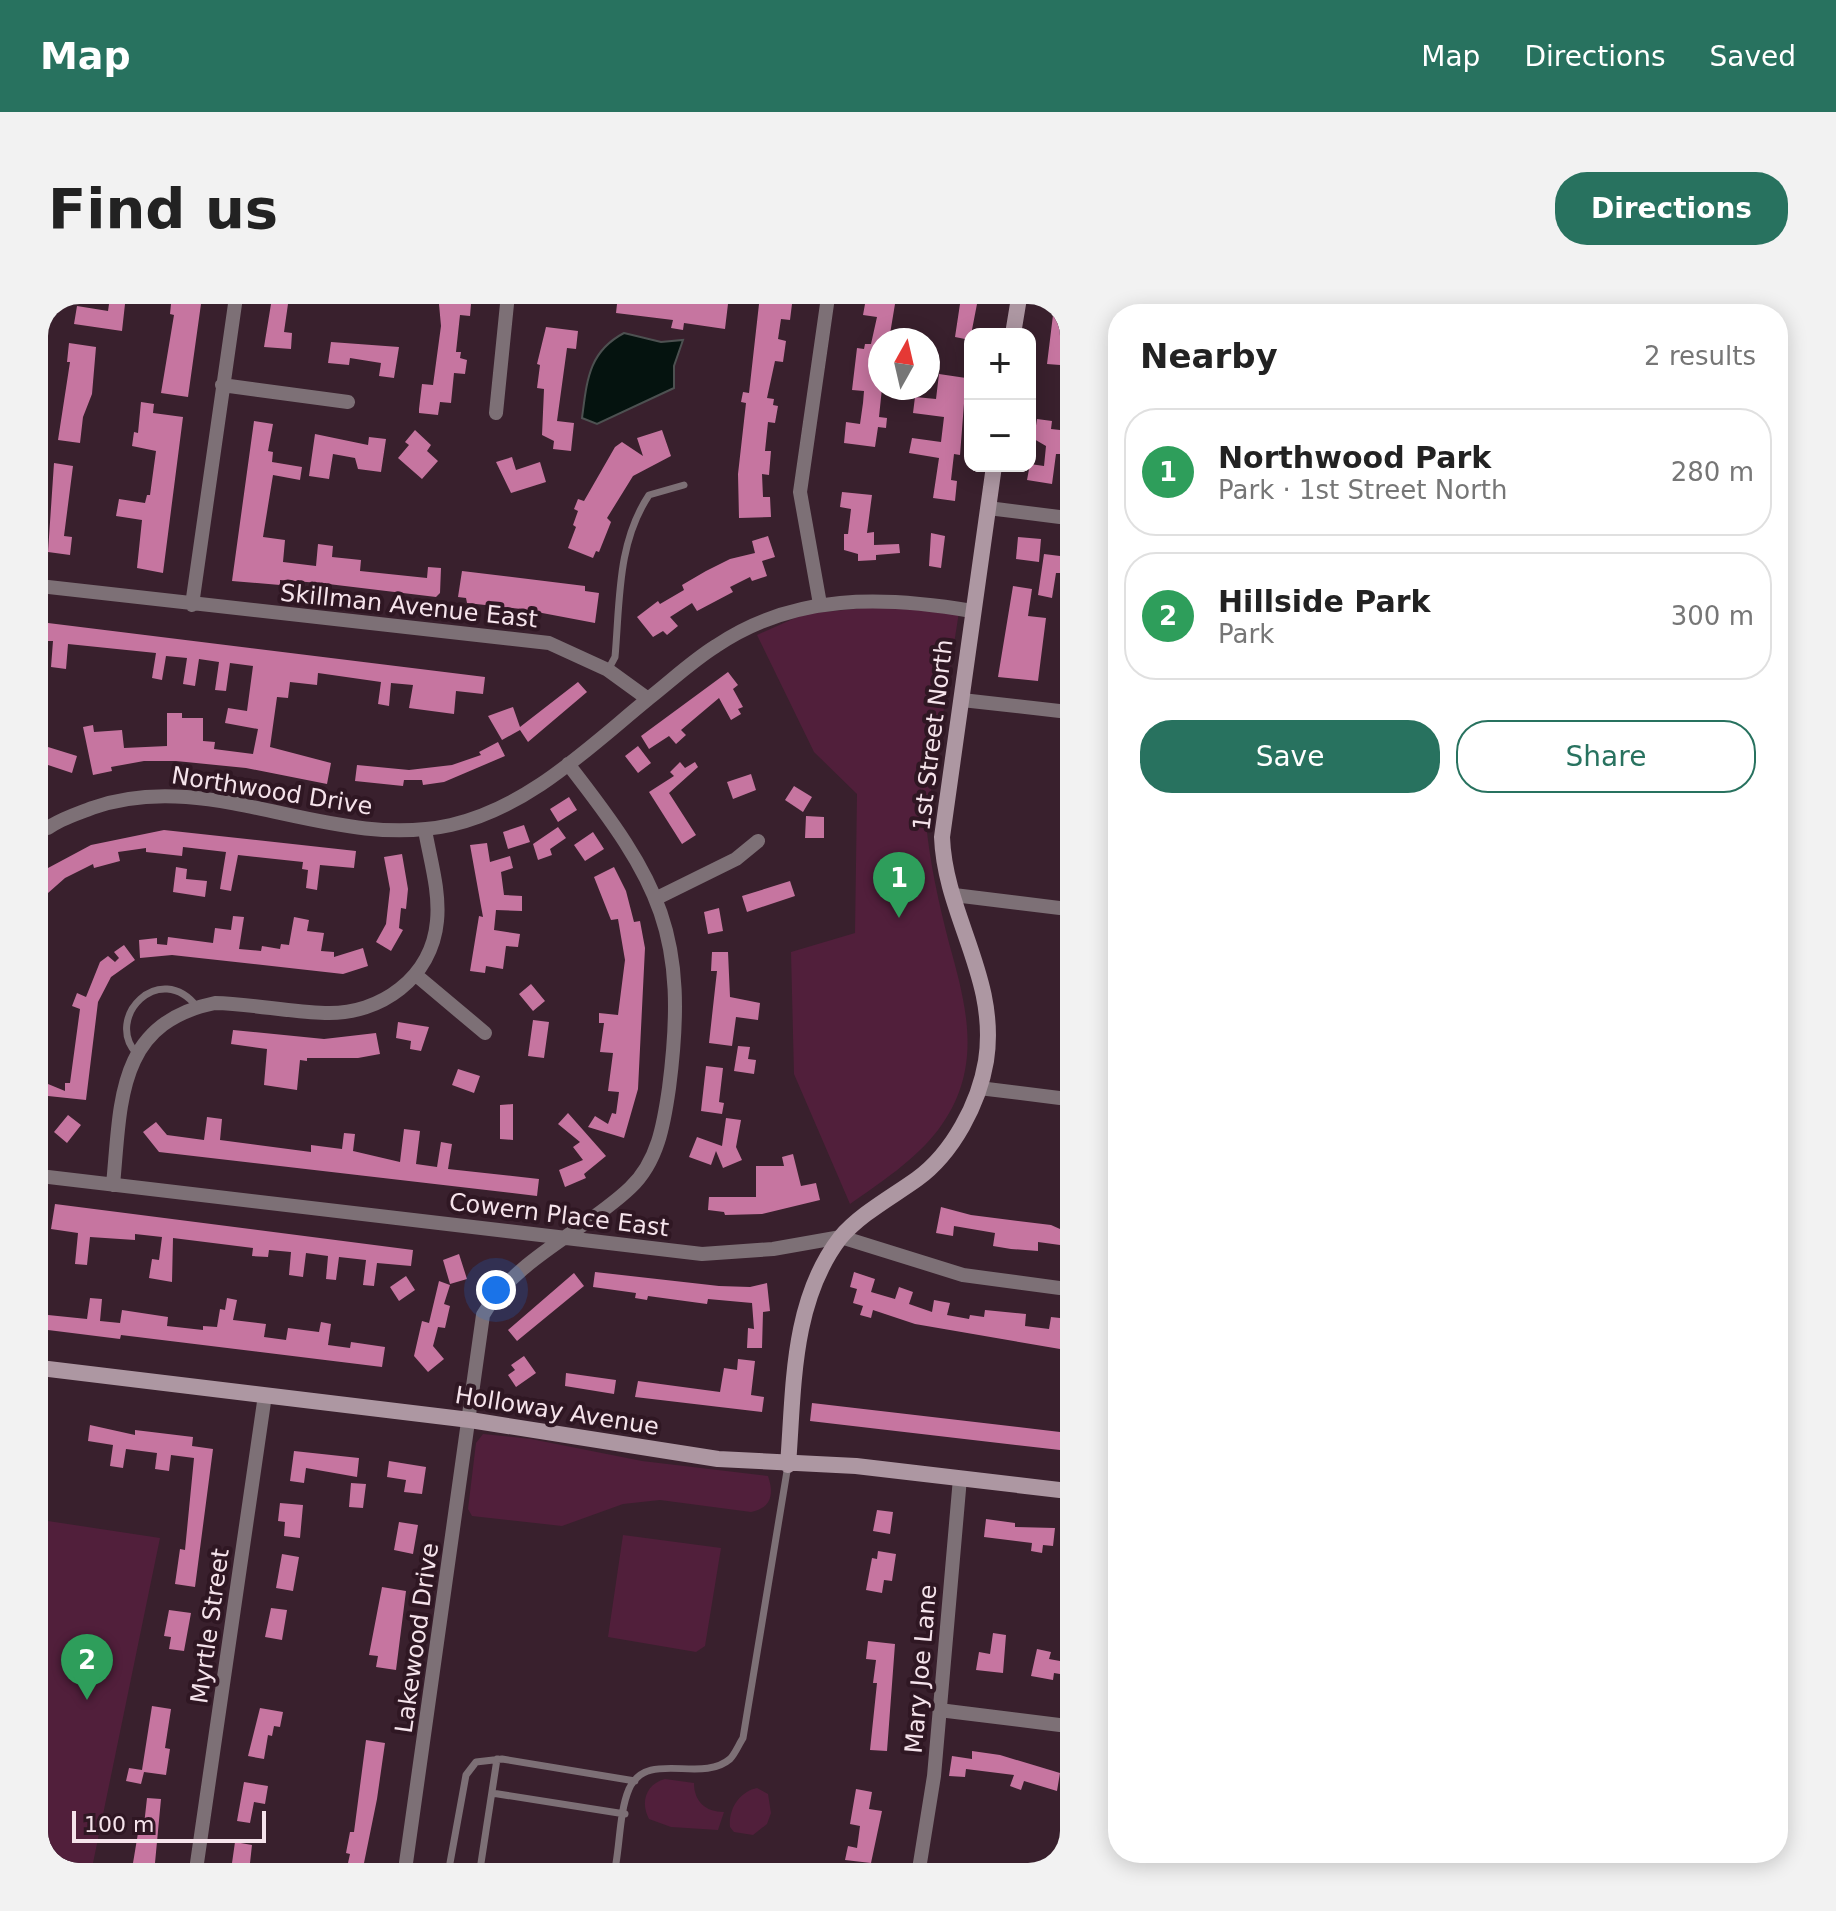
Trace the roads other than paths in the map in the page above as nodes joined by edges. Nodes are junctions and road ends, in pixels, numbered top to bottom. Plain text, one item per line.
1 (235, 304) edge
2 (507, 304) edge
3 (827, 304) edge
4 (1018, 304) edge
5 (1014, 328) edge
6 (222, 385) junction
7 (348, 402) dead end
8 (496, 413) dead end
9 (993, 472) edge
10 (684, 485) dead end
11 (988, 508) junction
12 (1060, 517) edge
13 (48, 587) edge
14 (820, 604) junction
15 (192, 605) junction
16 (972, 611) junction
17 (608, 670) junction
18 (648, 699) junction
19 (962, 700) junction
20 (1060, 711) edge
21 (568, 764) junction
22 (50, 823) edge
23 (425, 830) junction
24 (758, 841) dead end
25 (954, 895) junction
26 (657, 898) junction
27 (1060, 908) edge
28 (416, 975) junction
29 (197, 1007) junction
30 (485, 1033) dead end
31 (137, 1054) junction
32 (979, 1088) junction
33 (1060, 1098) edge
34 (48, 1177) edge
35 (113, 1185) junction
36 (841, 1237) junction
37 (564, 1238) junction
38 (1060, 1288) edge
39 (48, 1369) edge
40 (265, 1395) junction
41 (470, 1420) junction
42 (788, 1465) junction
43 (960, 1478) junction
44 (1060, 1490) edge
45 (939, 1710) junction
46 (1060, 1725) edge
47 (497, 1759) junction
48 (635, 1781) junction
49 (492, 1793) junction
50 (625, 1814) junction
51 (197, 1863) edge
52 (406, 1863) edge
53 (450, 1863) edge
54 (481, 1863) edge
55 (616, 1863) edge
56 (920, 1863) edge

1 - 6 street
2 - 8 street
3 - 14 street
4 - 5 street
6 - 7 street
6 - 15 street
9 - 11 street, 1st Street North
10 - 17 lane
11 - 12 street
11 - 16 street, 1st Street North
13 - 15 street, Skillman Avenue East
14 - 16 street
14 - 18 street
15 - 17 street, Skillman Avenue East
16 - 19 street, 1st Street North
17 - 18 street, Skillman Avenue East
18 - 21 street, Northwood Drive
19 - 20 street
19 - 25 street, 1st Street North
21 - 23 street, Northwood Drive
21 - 26 street, Lakewood Drive
22 - 23 street, Northwood Drive
23 - 28 street
24 - 26 street
25 - 27 street
25 - 32 street, 1st Street North
26 - 37 street, Lakewood Drive
28 - 29 street
28 - 30 street
29 - 31 street
29 - 31 lane
31 - 35 street
32 - 33 street
32 - 36 street, 1st Street North
34 - 35 street, Cowern Place East
35 - 37 street, Cowern Place East
36 - 37 street, Cowern Place East
36 - 38 street, Cowern Place East
36 - 42 street, 1st Street North
37 - 41 street, Lakewood Drive
39 - 40 street, Holloway Avenue
40 - 41 street, Holloway Avenue
40 - 51 street, Myrtle Street
41 - 42 street, Holloway Avenue
41 - 52 street, Lakewood Drive
42 - 43 street, Holloway Avenue
42 - 48 lane
43 - 44 street, Holloway Avenue
43 - 45 street, Mary Joe Lane
45 - 46 street
45 - 56 street, Mary Joe Lane
47 - 48 lane
47 - 49 lane
47 - 53 lane
48 - 50 lane
49 - 50 lane
49 - 54 lane
50 - 55 lane

